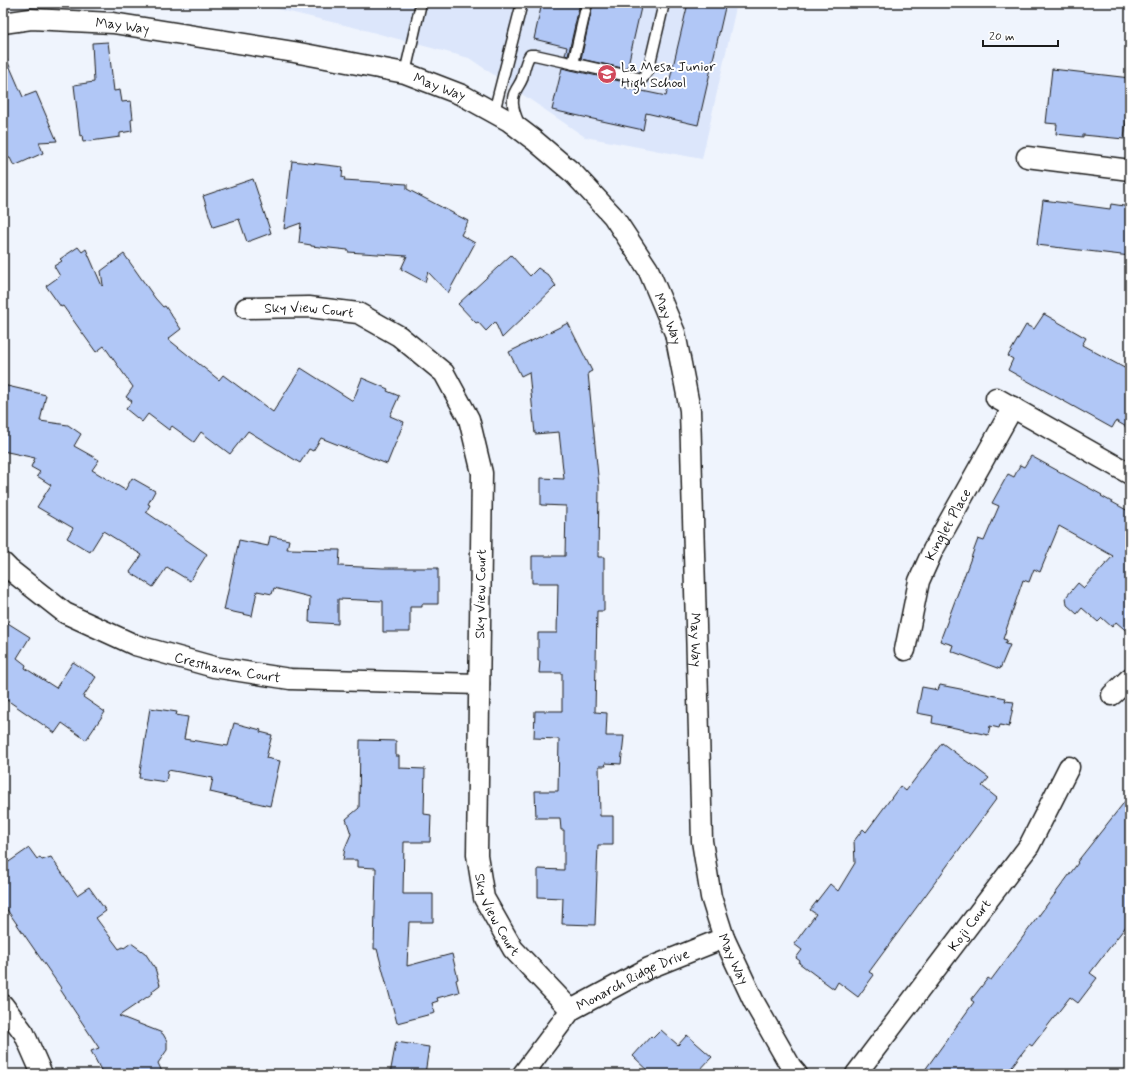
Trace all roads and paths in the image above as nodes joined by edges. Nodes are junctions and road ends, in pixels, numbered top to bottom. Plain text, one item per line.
1 (421, 3) edge
2 (522, 3) edge
3 (587, 3) edge
4 (664, 3) edge
5 (3, 23) edge
6 (573, 64) junction
7 (405, 74) junction
8 (494, 112) junction
9 (522, 131) junction
10 (1027, 157) dead end
11 (1130, 170) edge
12 (246, 308) dead end
13 (1130, 474) edge
14 (3, 563) edge
15 (904, 650) dead end
16 (1130, 678) edge
17 (479, 684) junction
18 (1112, 695) dead end
19 (1069, 767) dead end
20 (724, 938) junction
21 (3, 1005) edge
22 (571, 1010) junction
23 (42, 1074) edge
24 (523, 1074) edge
25 (797, 1074) edge
26 (856, 1074) edge

1 - 7 lane
2 - 8 lane
3 - 6 lane
4 - 6 lane
5 - 7 street, May Way
6 - 9 lane
7 - 8 street, May Way
8 - 9 street, May Way
9 - 20 street, May Way
10 - 11 street
12 - 17 street, Sky View Court
13 - 15 street, Kinglet Place
14 - 17 street, Cresthaven Court
16 - 18 street
17 - 22 street, Sky View Court
19 - 26 street, Koji Court
20 - 22 street, Monarch Ridge Drive
20 - 25 street, May Way
21 - 23 street
22 - 24 street, Monarch Ridge Drive

